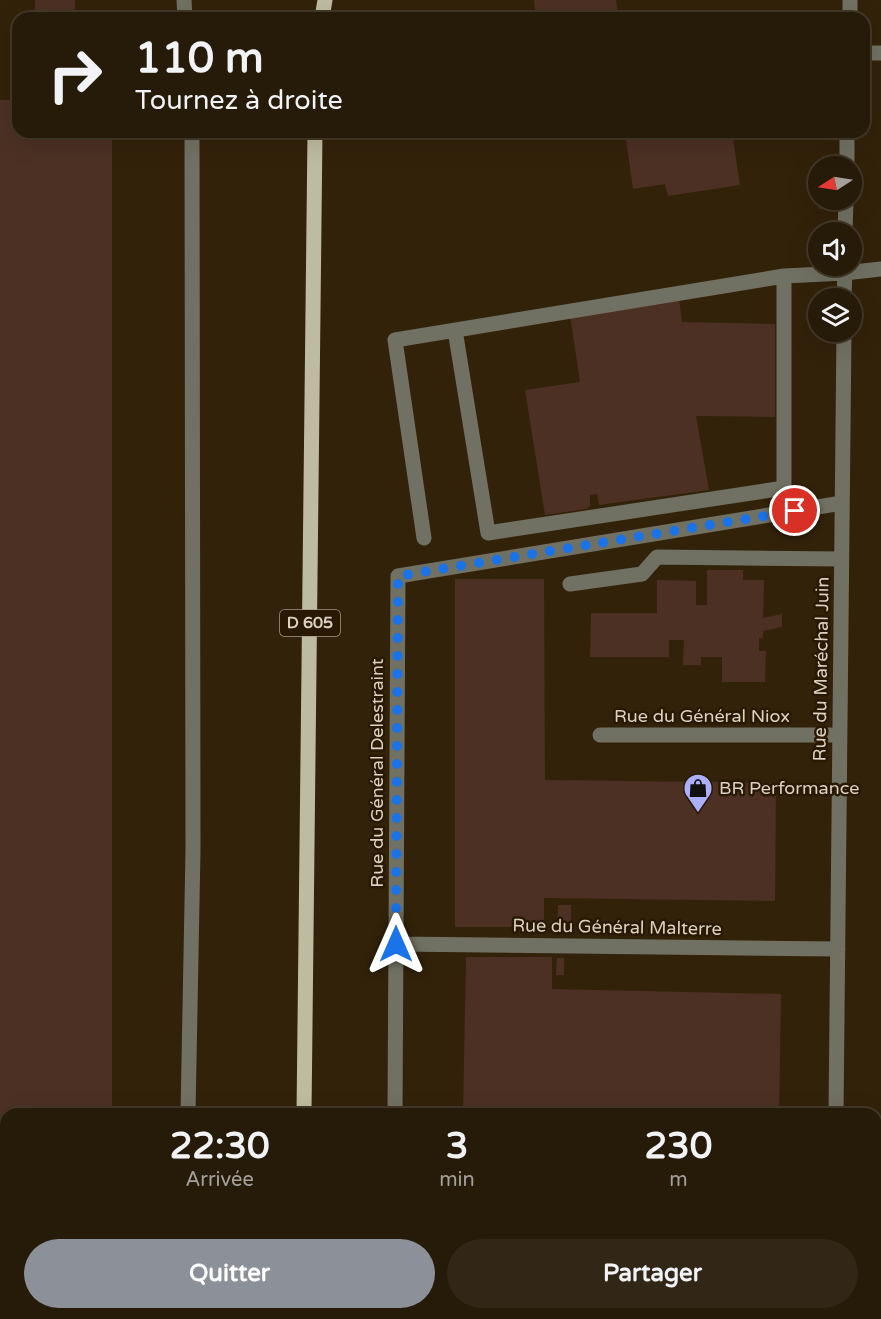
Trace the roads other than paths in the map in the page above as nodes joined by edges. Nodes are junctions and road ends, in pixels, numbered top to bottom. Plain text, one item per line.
1 (192, 138) edge
2 (315, 138) edge
3 (848, 138) edge
4 (847, 156) edge
5 (862, 269) edge
6 (881, 269) edge
7 (808, 273) edge
8 (784, 276) junction
9 (455, 330) junction
10 (844, 342) edge
11 (842, 503) junction
12 (424, 538) dead end
13 (841, 559) junction
14 (570, 584) dead end
15 (600, 735) dead end
16 (839, 735) junction
17 (396, 944) junction
18 (838, 949) junction
19 (188, 1108) edge
20 (304, 1108) edge
21 (395, 1108) edge
22 (836, 1108) edge

1 - 19 street
2 - 20 main road, D 605
3 - 4 street
5 - 6 street
7 - 8 street
8 - 9 street
8 - 9 street
9 - 12 street
10 - 11 street, Rue du Maréchal Juin
11 - 13 street, Rue du Maréchal Juin
11 - 17 street, Rue du Général Delestraint
13 - 14 street
13 - 16 street, Rue du Maréchal Juin
15 - 16 street, Rue du Général Niox
16 - 18 street, Rue du Maréchal Juin
17 - 18 street, Rue du Général Malterre
17 - 21 street, Rue du Général Delestraint
18 - 22 street, Rue du Maréchal Juin

